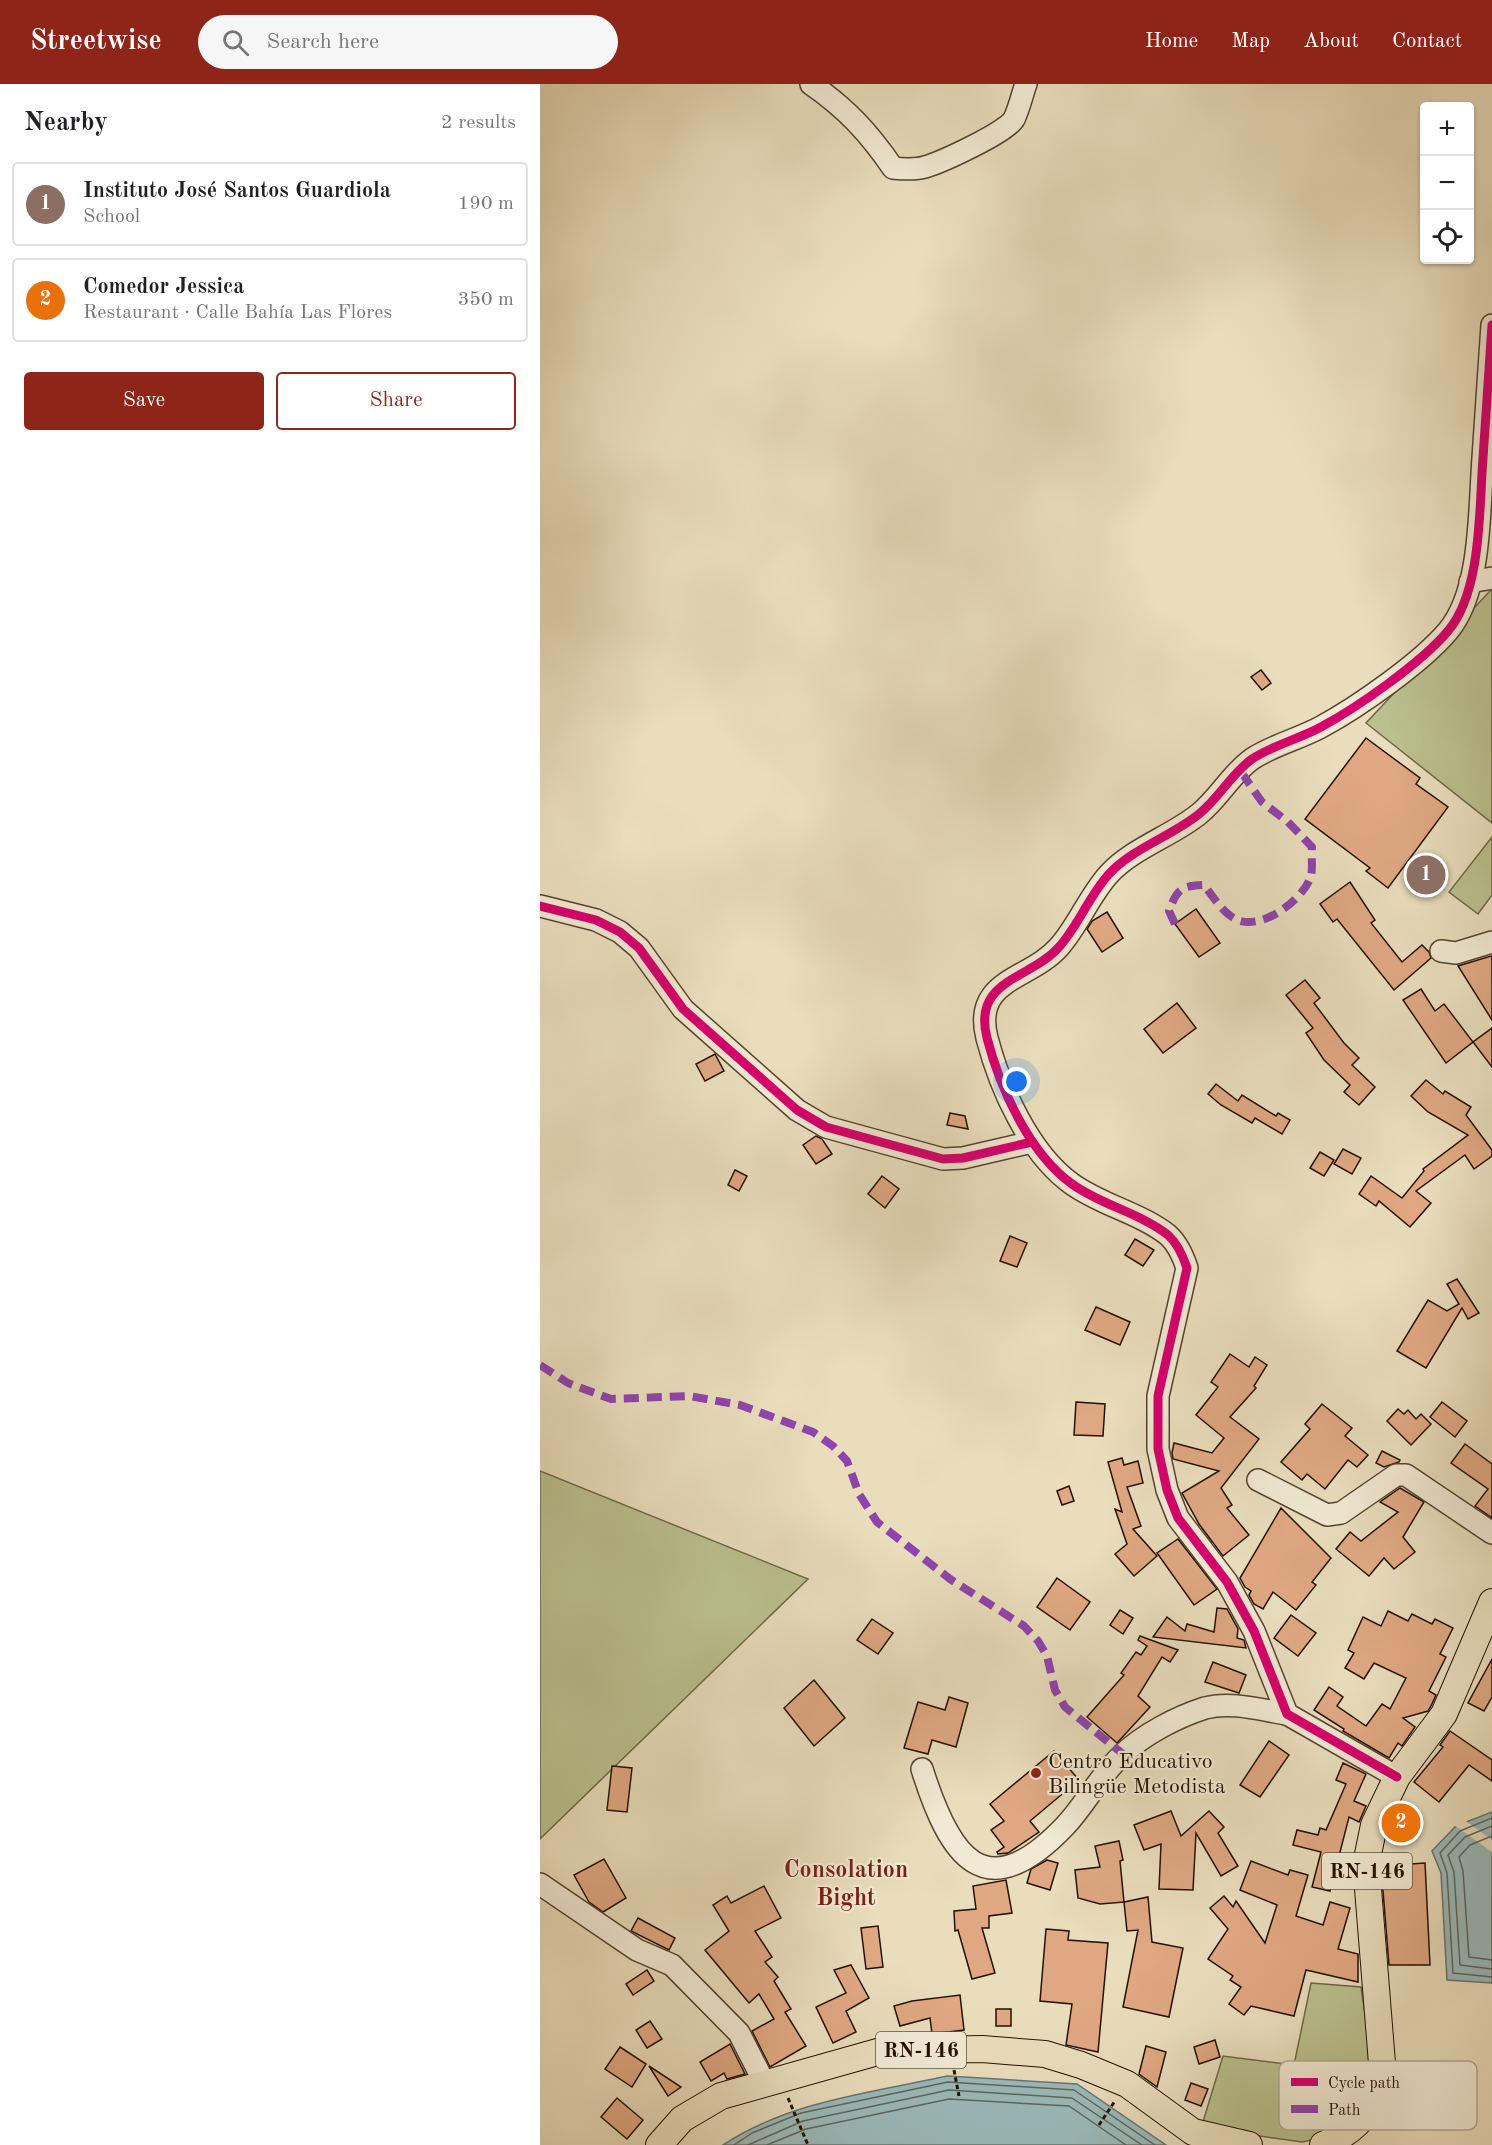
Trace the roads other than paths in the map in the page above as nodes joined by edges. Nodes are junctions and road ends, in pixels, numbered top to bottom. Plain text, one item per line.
1 (811, 84) edge
2 (1026, 84) edge
3 (1492, 325) edge
4 (1492, 578) edge
5 (1470, 582) junction
6 (540, 906) edge
7 (1492, 942) edge
8 (1441, 951) dead end
9 (1032, 1142) junction
10 (1258, 1480) dead end
11 (1492, 1533) edge
12 (1492, 1602) edge
13 (1287, 1714) junction
14 (922, 1770) dead end
15 (1397, 1777) junction
16 (540, 1884) edge
17 (1382, 2061) edge
18 (775, 2086) junction
19 (1351, 2130) edge
20 (659, 2145) edge
21 (1249, 2145) edge
22 (1323, 2145) edge

1 - 2 street
3 - 5 street
4 - 5 street
5 - 9 street
6 - 9 street
7 - 8 street
9 - 13 street
10 - 11 street
12 - 15 main road, RN-146
13 - 14 street
13 - 15 street
15 - 17 main road, RN-146
16 - 18 street
18 - 20 main road, RN-146
18 - 21 main road, RN-146
19 - 22 main road, RN-146

